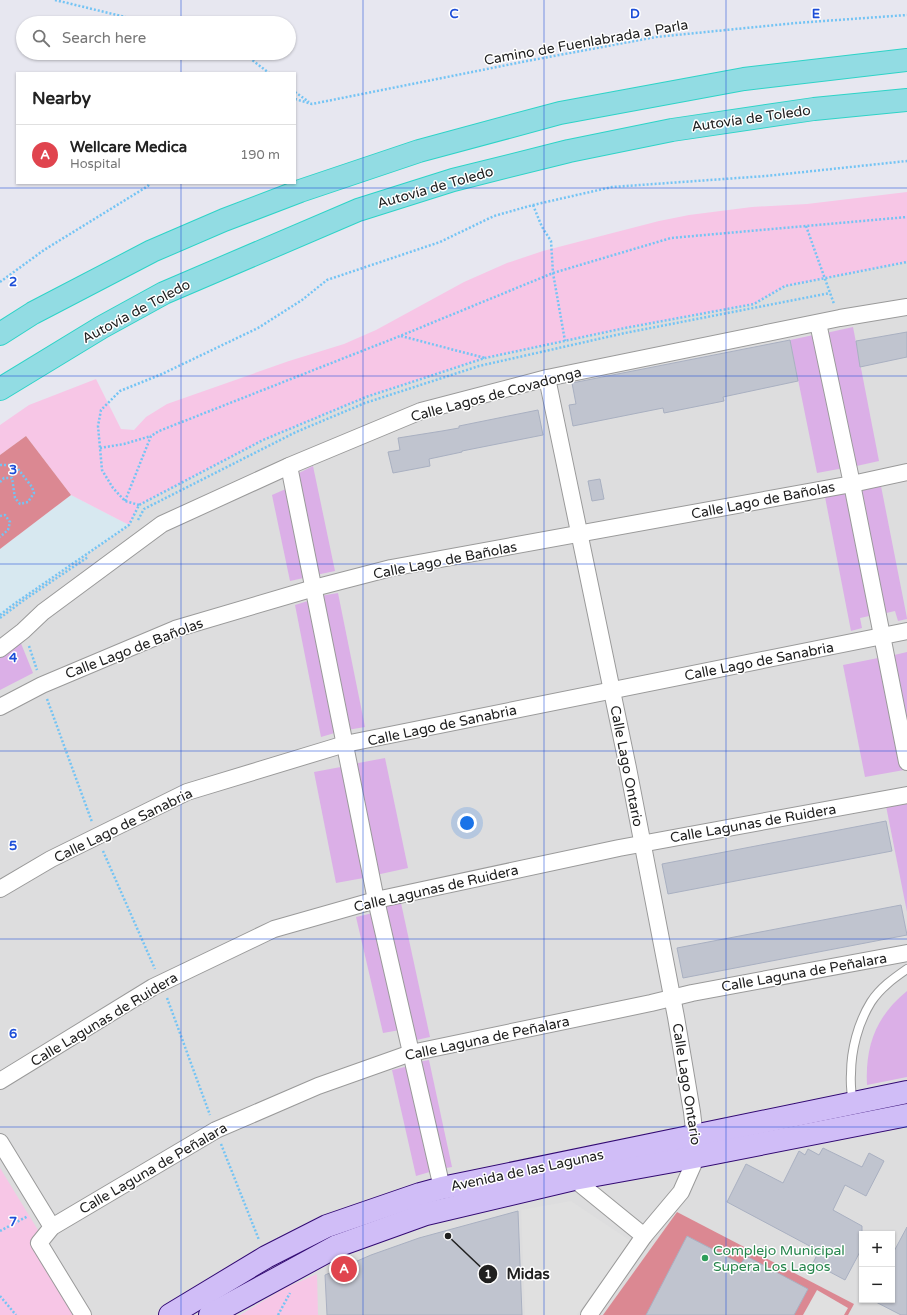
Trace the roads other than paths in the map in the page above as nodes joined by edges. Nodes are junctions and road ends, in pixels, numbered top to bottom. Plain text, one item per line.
1 (907, 60) edge
2 (907, 100) edge
3 (907, 307) edge
4 (818, 323) junction
5 (0, 334) edge
6 (547, 378) junction
7 (0, 388) edge
8 (289, 466) junction
9 (907, 472) edge
10 (852, 484) junction
11 (580, 534) junction
12 (314, 588) junction
13 (907, 631) edge
14 (882, 636) junction
15 (0, 649) edge
16 (612, 690) junction
17 (0, 707) edge
18 (346, 744) junction
19 (907, 762) edge
20 (907, 795) edge
21 (642, 843) junction
22 (0, 889) edge
23 (376, 900) junction
24 (907, 953) edge
25 (907, 969) edge
26 (672, 998) junction
27 (411, 1053) junction
28 (0, 1081) edge
29 (907, 1092) edge
30 (852, 1103) junction
31 (907, 1115) edge
32 (0, 1142) edge
33 (696, 1146) junction
34 (574, 1179) junction
35 (442, 1188) junction
36 (52, 1227) junction
37 (644, 1236) junction
38 (83, 1315) edge
39 (170, 1315) edge
40 (210, 1315) edge
41 (589, 1315) edge

1 - 5 highway
2 - 7 highway, Autovía de Toledo
3 - 4 street, Calle Lagos de Covadonga
4 - 6 street, Calle Lagos de Covadonga
4 - 10 street
6 - 8 street, Calle Lagos de Covadonga
6 - 11 street, Calle Lago Ontario
8 - 12 street
8 - 15 street, Calle Lagos de Covadonga
9 - 10 street, Calle Lago de Bañolas
10 - 11 street, Calle Lago de Bañolas
10 - 14 street
11 - 12 street, Calle Lago de Bañolas
11 - 16 street, Calle Lago Ontario
12 - 17 street, Calle Lago de Bañolas
12 - 18 street
13 - 14 street, Calle Lago de Sanabria
14 - 16 street, Calle Lago de Sanabria
14 - 19 street
16 - 18 street, Calle Lago de Sanabria
16 - 21 street, Calle Lago Ontario
18 - 22 street, Calle Lago de Sanabria
18 - 23 street
20 - 21 street, Calle Lagunas de Ruidera
21 - 23 street, Calle Lagunas de Ruidera
21 - 26 street, Calle Lago Ontario
23 - 27 street
23 - 28 street, Calle Lagunas de Ruidera
24 - 26 street, Calle Laguna de Peñalara
25 - 30 lane
26 - 27 street, Calle Laguna de Peñalara
26 - 33 street, Calle Lago Ontario
27 - 35 street
27 - 36 street, Calle Laguna de Peñalara
29 - 30 main road, Avenida de las Lagunas
30 - 33 main road, Avenida de las Lagunas
31 - 33 main road, Avenida de las Lagunas
32 - 36 street
33 - 34 main road, Avenida de las Lagunas
33 - 35 main road, Avenida de las Lagunas
33 - 37 street
34 - 37 street
34 - 40 main road, Avenida de las Lagunas
35 - 39 main road, Avenida de las Lagunas
36 - 38 street
37 - 41 street

